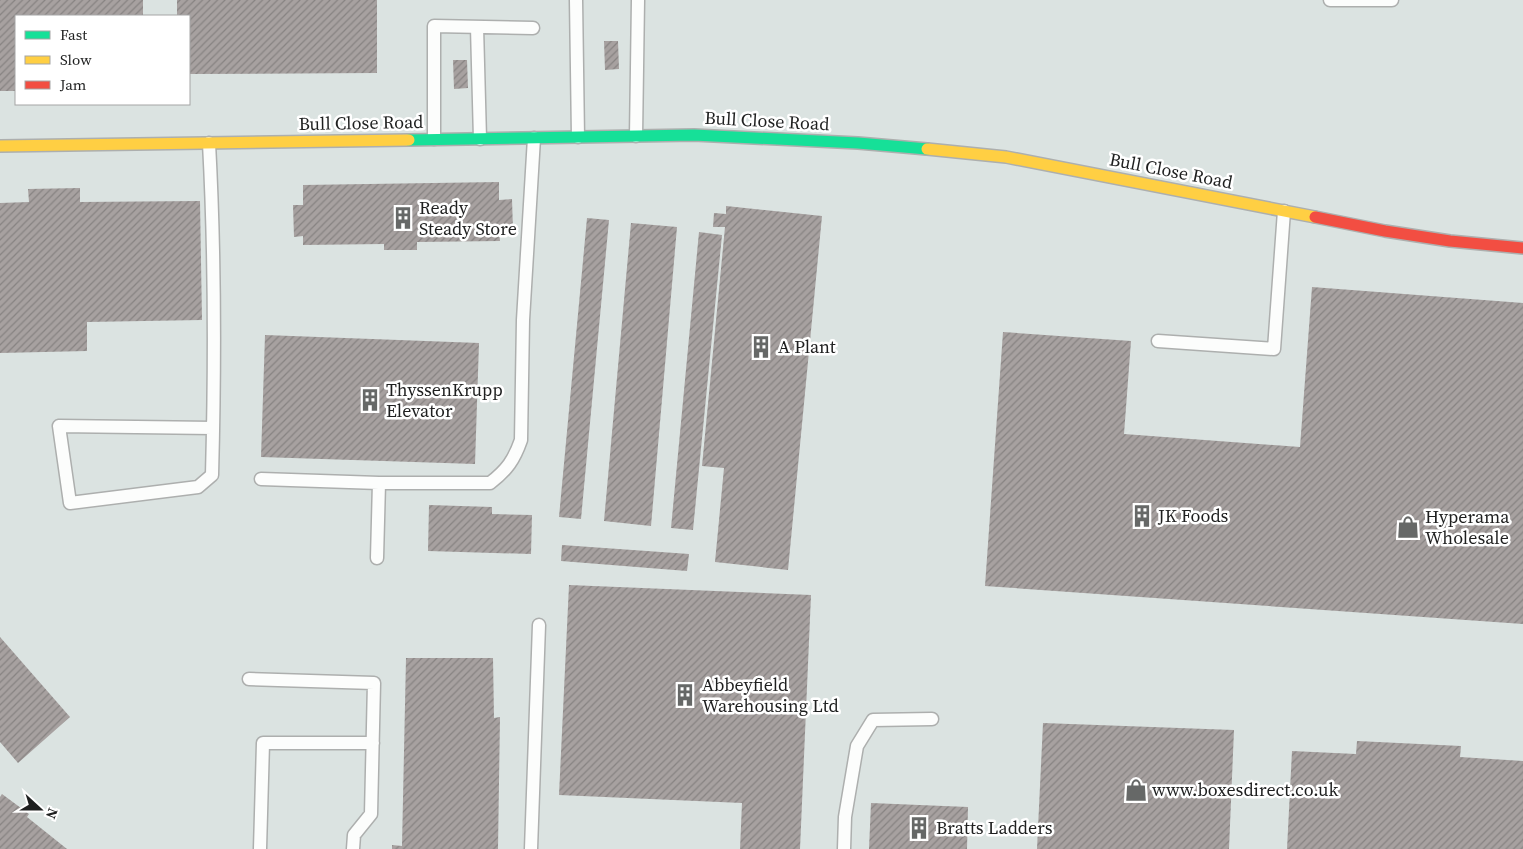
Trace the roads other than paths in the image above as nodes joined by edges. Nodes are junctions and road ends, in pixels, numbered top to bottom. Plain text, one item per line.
1 (576, 0) edge
2 (638, 0) edge
3 (1330, 0) edge
4 (1392, 0) edge
5 (477, 27) junction
6 (533, 28) dead end
7 (636, 136) junction
8 (578, 137) junction
9 (534, 138) junction
10 (434, 139) junction
11 (480, 139) junction
12 (209, 143) junction
13 (0, 146) edge
14 (1284, 211) junction
15 (1523, 248) edge
16 (1158, 342) dead end
17 (213, 428) junction
18 (261, 479) dead end
19 (379, 483) junction
20 (377, 558) dead end
21 (539, 625) dead end
22 (249, 679) dead end
23 (932, 719) dead end
24 (373, 743) junction
25 (260, 849) edge
26 (353, 849) edge
27 (531, 849) edge
28 (844, 849) edge

1 - 8 lane
2 - 7 lane
3 - 4 lane
5 - 6 lane
5 - 10 lane
5 - 11 lane
7 - 8 street, Bull Close Road
7 - 14 street, Bull Close Road
8 - 9 street, Bull Close Road
9 - 11 street, Bull Close Road
9 - 19 lane
10 - 11 street, Bull Close Road
10 - 12 street, Bull Close Road
12 - 13 street, Bull Close Road
12 - 17 lane
14 - 15 street, Bull Close Road
14 - 16 lane
17 - 17 lane
18 - 19 lane
19 - 20 lane
21 - 27 lane
22 - 24 lane
23 - 28 lane
24 - 25 lane
24 - 26 lane

